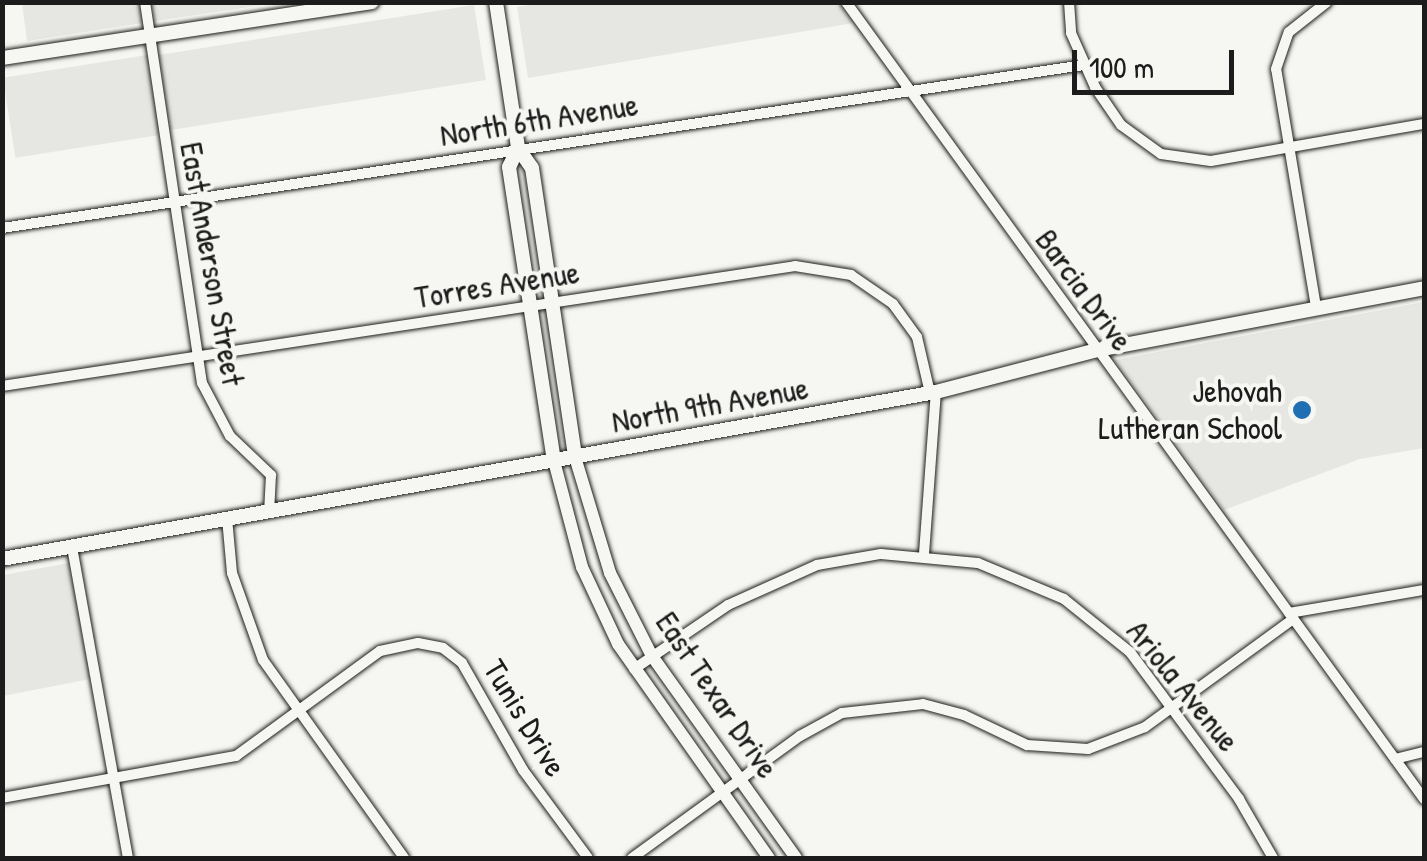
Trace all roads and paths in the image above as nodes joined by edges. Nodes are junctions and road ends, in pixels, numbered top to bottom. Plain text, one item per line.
1 (145, 2) edge
2 (372, 2) edge
3 (496, 2) edge
4 (846, 2) edge
5 (1069, 2) edge
6 (1327, 2) edge
7 (150, 36) junction
8 (2, 58) edge
9 (1084, 65) junction
10 (910, 90) junction
11 (1424, 124) edge
12 (518, 148) junction
13 (1286, 148) junction
14 (175, 201) junction
15 (2, 228) edge
16 (1424, 288) edge
17 (552, 301) junction
18 (529, 304) junction
19 (1316, 307) junction
20 (1097, 350) junction
21 (198, 355) junction
22 (2, 386) edge
23 (933, 393) junction
24 (575, 458) junction
25 (554, 461) junction
26 (269, 510) junction
27 (227, 518) junction
28 (72, 547) junction
29 (924, 554) junction
30 (2, 559) edge
31 (1424, 590) edge
32 (1291, 616) junction
33 (652, 656) junction
34 (634, 669) junction
35 (1173, 707) junction
36 (296, 712) junction
37 (1424, 752) edge
38 (1395, 758) junction
39 (114, 778) junction
40 (741, 780) junction
41 (722, 792) junction
42 (2, 798) edge
43 (1424, 799) edge
44 (128, 858) edge
45 (404, 858) edge
46 (588, 858) edge
47 (632, 858) edge
48 (769, 858) edge
49 (796, 858) edge
50 (1273, 858) edge

1 - 7 street, East Anderson Street
2 - 7 main road
3 - 12 main road, East Texar Drive
4 - 10 street, Barcia Drive
5 - 9 street
6 - 13 street
7 - 8 main road
7 - 14 street, East Anderson Street
9 - 10 street, North 6th Avenue
9 - 13 street
10 - 12 street, North 6th Avenue
10 - 20 street, Barcia Drive
11 - 13 street
12 - 14 street, North 6th Avenue
12 - 17 main road, East Texar Drive
12 - 18 main road, East Texar Drive
13 - 19 street
14 - 15 street, North 6th Avenue
14 - 21 street, East Anderson Street
16 - 19 main road, North 9th Avenue
17 - 18 street, Torres Avenue
17 - 23 street, Torres Avenue
17 - 24 main road, East Texar Drive
18 - 21 street, Torres Avenue
18 - 25 main road, East Texar Drive
19 - 20 main road, North 9th Avenue
20 - 23 main road, North 9th Avenue
20 - 32 street, Barcia Drive
21 - 22 street, Torres Avenue
21 - 26 street, East Anderson Street
23 - 24 main road, North 9th Avenue
23 - 29 street, Torres Avenue
24 - 25 main road, North 9th Avenue
24 - 33 street, East Texar Drive
25 - 26 main road, North 9th Avenue
25 - 34 street, East Texar Drive
26 - 27 main road, North 9th Avenue
27 - 28 main road, North 9th Avenue
27 - 36 street
28 - 30 main road, North 9th Avenue
28 - 39 street
29 - 33 street, Ariola Avenue
29 - 35 street, Ariola Avenue
31 - 32 street
32 - 35 street
32 - 38 street, Barcia Drive
33 - 34 street, Ariola Avenue
33 - 40 street, East Texar Drive
34 - 41 street, East Texar Drive
35 - 40 street
35 - 50 street, Ariola Avenue
36 - 39 street, Tunis Drive
36 - 45 street
36 - 46 street, Tunis Drive
37 - 38 street
38 - 43 street, Barcia Drive
39 - 42 street, Tunis Drive
39 - 44 street
40 - 41 street
40 - 49 street, East Texar Drive
41 - 47 street
41 - 48 street, East Texar Drive

